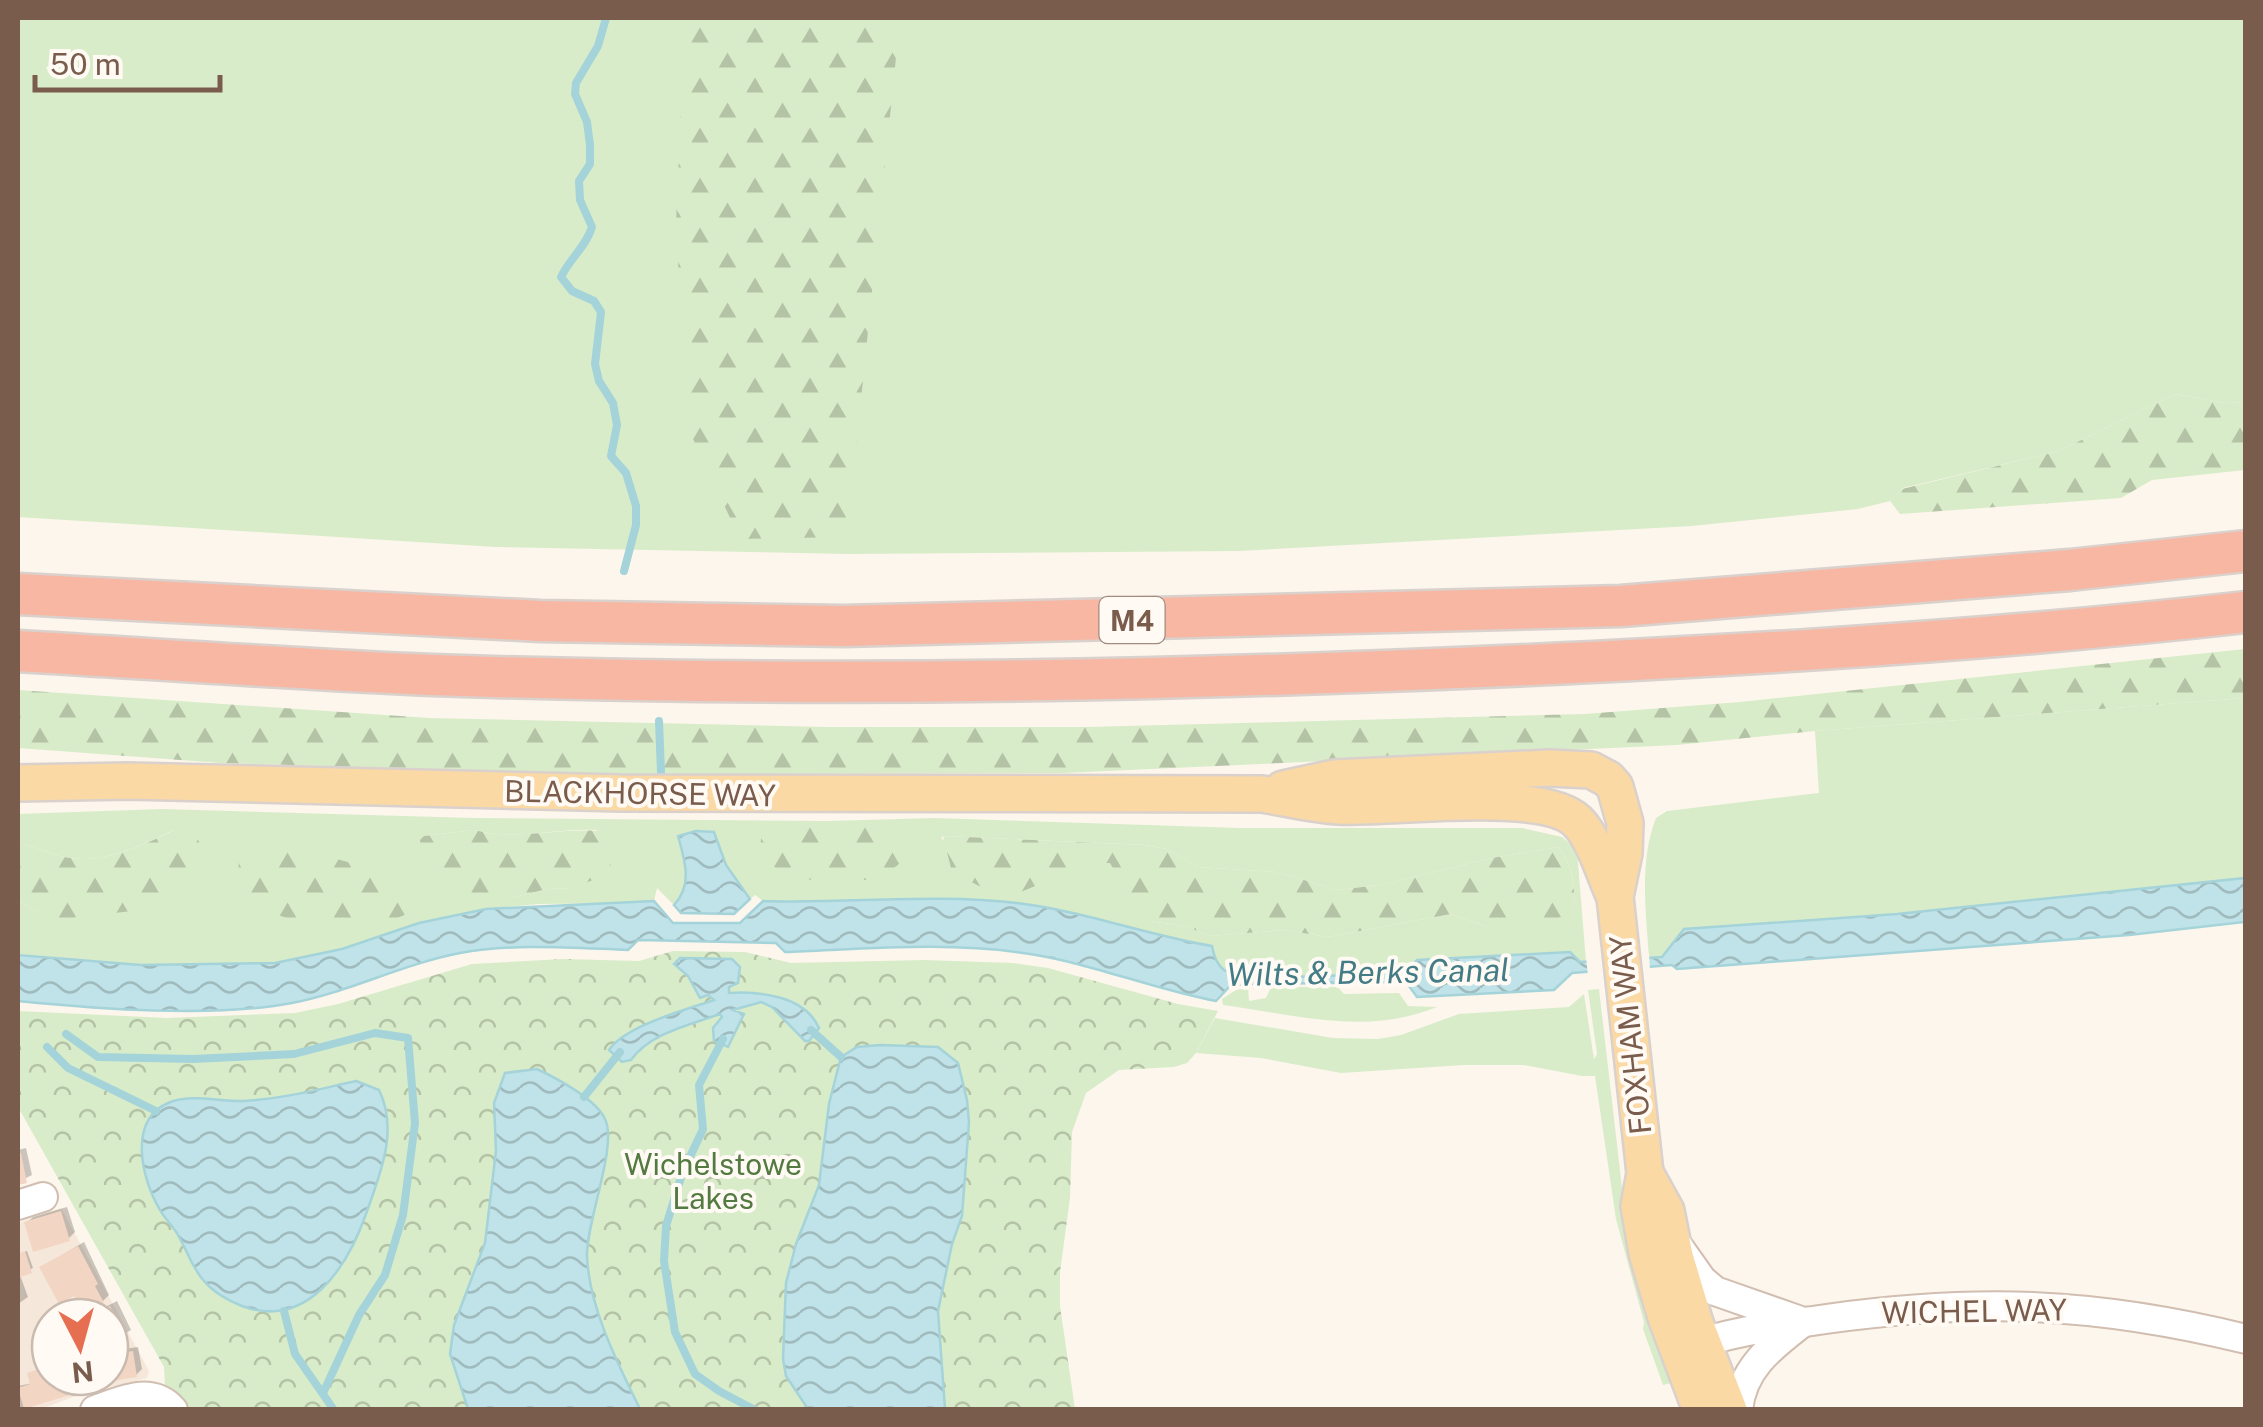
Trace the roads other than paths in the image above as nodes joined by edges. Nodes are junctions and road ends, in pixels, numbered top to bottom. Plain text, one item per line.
1 (2246, 551) edge
2 (18, 594) edge
3 (2246, 612) edge
4 (18, 651) edge
5 (1591, 770) joint
6 (18, 783) edge
7 (1262, 794) junction
8 (1552, 808) joint
9 (1615, 897) junction
10 (1645, 1174) junction
11 (1671, 1236) junction
12 (1803, 1322) junction
13 (2246, 1339) edge
14 (1690, 1347) junction
15 (95, 1410) edge
16 (172, 1410) edge
17 (1700, 1410) edge
18 (1728, 1410) edge
19 (1738, 1410) edge

1 - 2 highway, M4
3 - 4 highway, M4
5 - 7 main road, BLACKHORSE WAY
5 - 9 main road, FOXHAM WAY
6 - 7 main road, BLACKHORSE WAY
7 - 8 main road, BLACKHORSE WAY
8 - 9 main road, FOXHAM WAY
9 - 10 main road, FOXHAM WAY
10 - 11 main road, FOXHAM WAY
10 - 14 main road, FOXHAM WAY
11 - 12 street
11 - 14 main road, FOXHAM WAY
12 - 13 street, WICHEL WAY
12 - 14 street, WICHEL WAY
12 - 19 street
14 - 17 main road, FOXHAM WAY
14 - 18 main road, FOXHAM WAY
15 - 16 street

